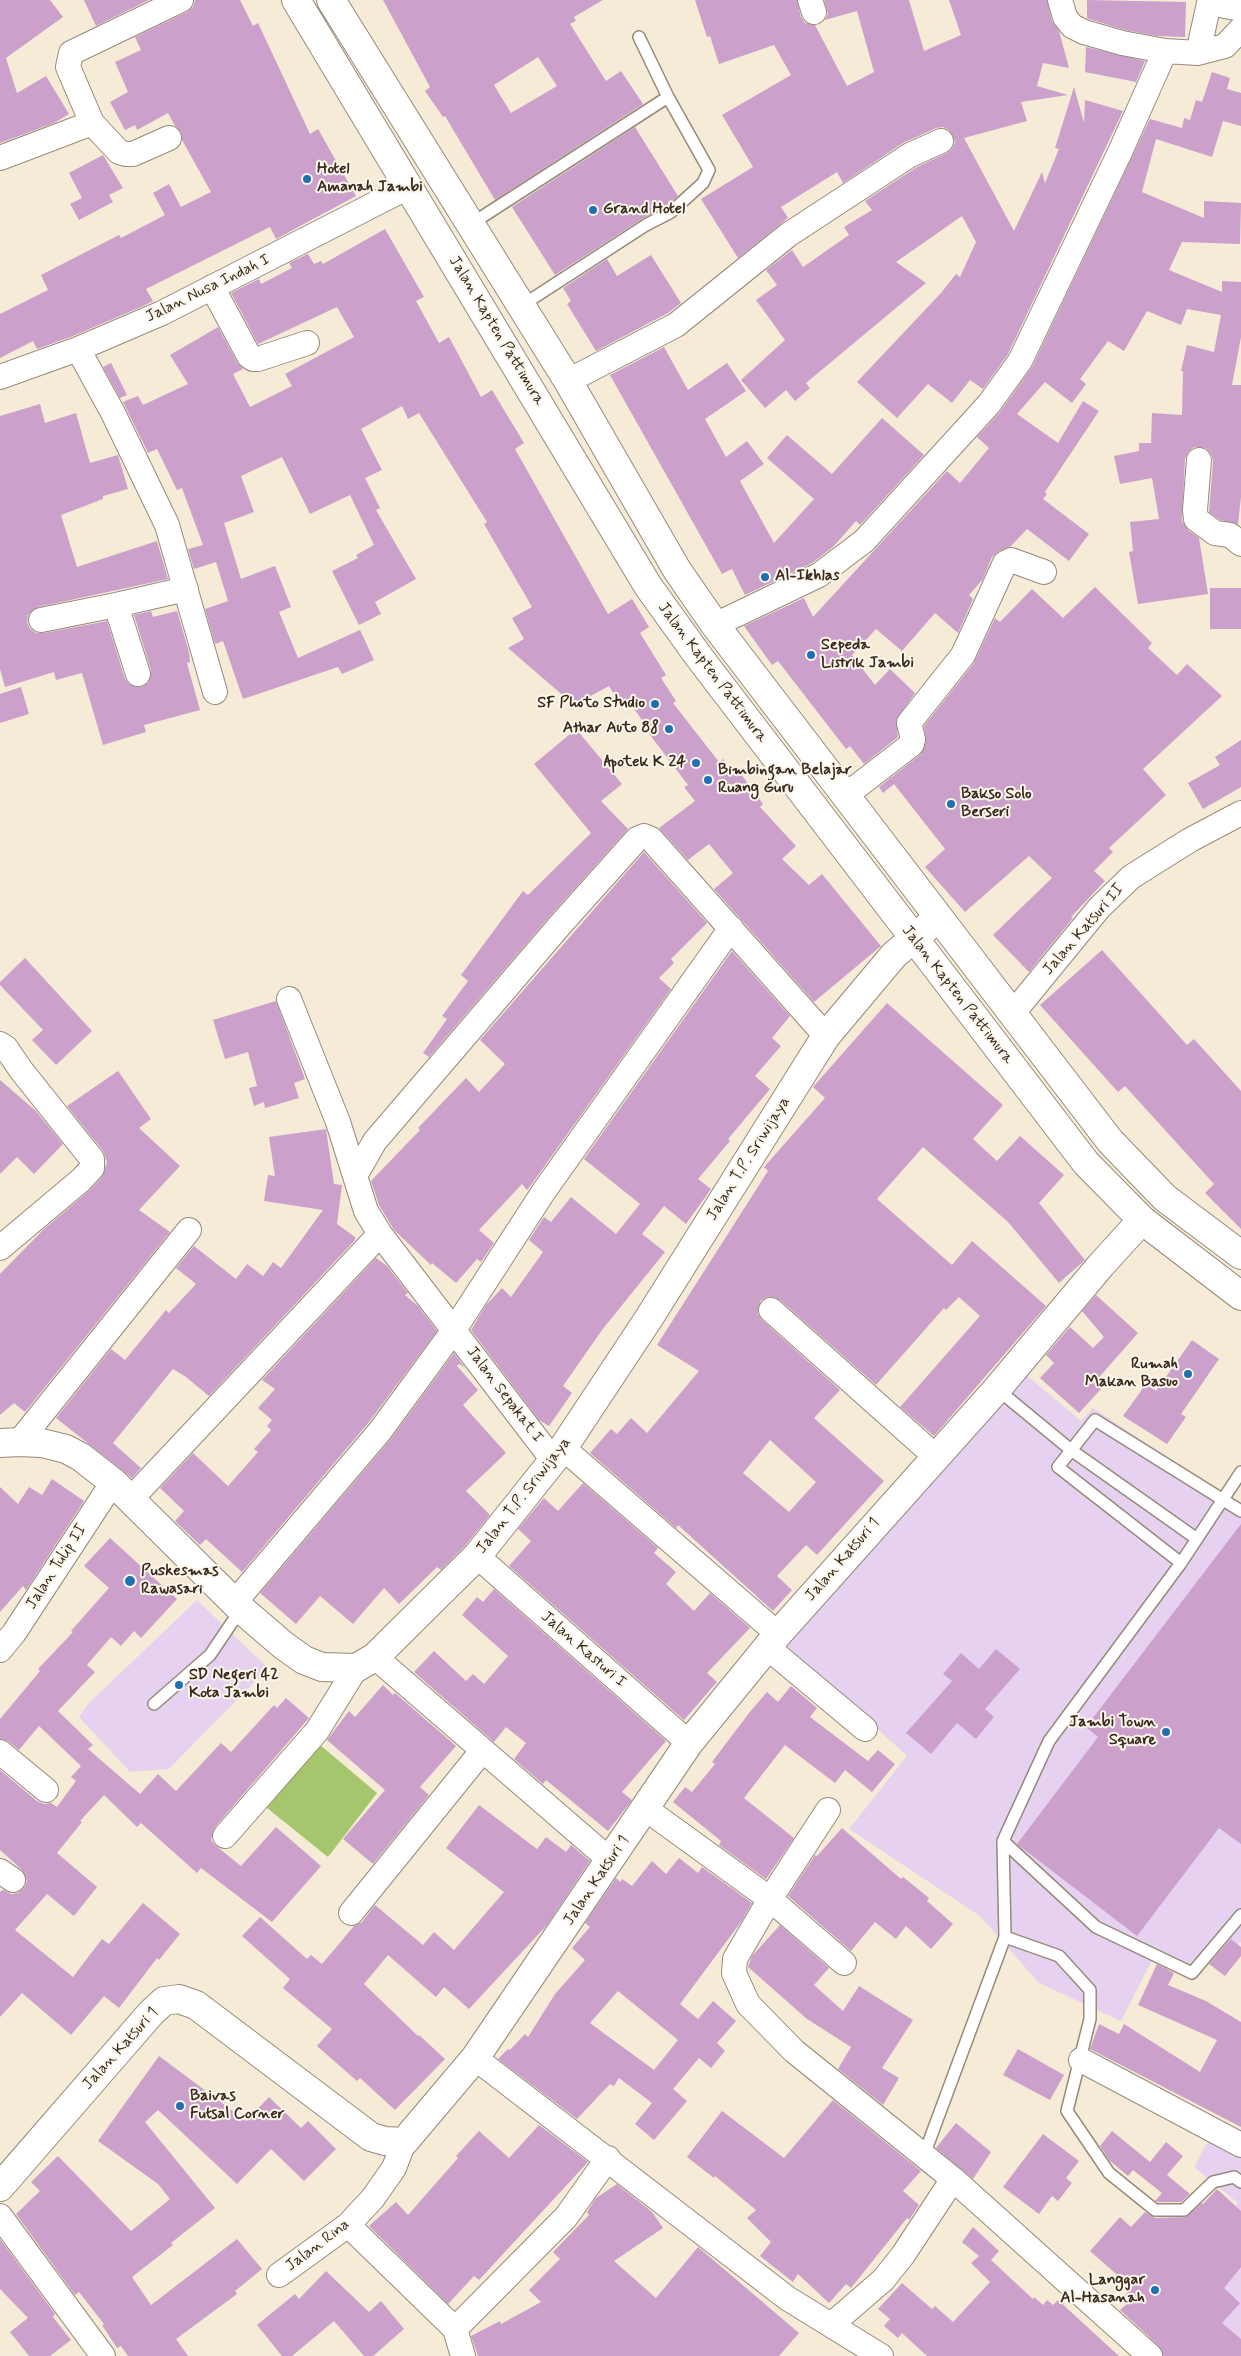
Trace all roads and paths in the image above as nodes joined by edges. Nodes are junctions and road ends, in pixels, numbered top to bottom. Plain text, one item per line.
1 (181, 0) edge
2 (296, 0) edge
3 (331, 0) edge
4 (1060, 0) edge
5 (1241, 9) edge
6 (1241, 28) edge
7 (639, 37) dead end
8 (1165, 51) junction
9 (1198, 53) junction
10 (668, 97) junction
11 (92, 123) junction
12 (169, 138) dead end
13 (941, 141) dead end
14 (0, 158) edge
15 (410, 186) junction
16 (471, 224) junction
17 (212, 287) junction
18 (522, 306) junction
19 (308, 343) dead end
20 (78, 349) junction
21 (0, 378) edge
22 (568, 381) junction
23 (1199, 460) dead end
24 (1241, 544) edge
25 (677, 570) junction
26 (1044, 572) dead end
27 (648, 586) junction
28 (186, 589) junction
29 (116, 605) junction
30 (41, 620) dead end
31 (715, 625) junction
32 (138, 674) dead end
33 (215, 692) dead end
34 (846, 795) junction
35 (1241, 812) edge
36 (938, 918) junction
37 (731, 928) junction
38 (912, 938) junction
39 (289, 999) dead end
40 (1013, 1013) junction
41 (826, 1036) junction
42 (0, 1044) edge
43 (356, 1174) junction
44 (1142, 1220) junction
45 (189, 1230) dead end
46 (380, 1234) junction
47 (0, 1248) edge
48 (1241, 1255) edge
49 (1241, 1296) edge
50 (770, 1310) dead end
51 (454, 1330) junction
52 (997, 1389) junction
53 (9, 1442) edge
54 (1071, 1450) junction
55 (558, 1454) junction
56 (935, 1456) junction
57 (1241, 1472) edge
58 (122, 1491) junction
59 (1222, 1498) junction
60 (1241, 1511) edge
61 (1197, 1539) junction
62 (477, 1556) junction
63 (1181, 1564) junction
64 (238, 1606) junction
65 (773, 1641) junction
66 (0, 1650) edge
67 (365, 1662) junction
68 (154, 1704) dead end
69 (865, 1730) dead end
70 (689, 1744) junction
71 (482, 1751) junction
72 (0, 1752) edge
73 (46, 1790) dead end
74 (646, 1809) junction
75 (828, 1810) dead end
76 (225, 1836) dead end
77 (1003, 1841) junction
78 (611, 1862) junction
79 (770, 1900) junction
80 (351, 1914) dead end
81 (1241, 1915) edge
82 (1005, 1937) junction
83 (844, 1963) dead end
84 (475, 2058) junction
85 (1081, 2060) junction
86 (404, 2142) junction
87 (1241, 2144) edge
88 (924, 2155) junction
89 (608, 2158) junction
90 (953, 2179) junction
91 (1241, 2182) edge
92 (0, 2186) edge
93 (0, 2216) edge
94 (348, 2225) junction
95 (279, 2276) dead end
96 (830, 2325) junction
97 (455, 2329) junction
98 (95, 2353) edge
99 (463, 2356) edge
100 (882, 2356) edge
101 (1150, 2356) edge

1 - 11 street
2 - 15 main road, Jalan Kapten Pattimura
3 - 16 main road, Jalan Kapten Pattimura
4 - 8 street
5 - 9 street
6 - 9 street
7 - 10 lane
8 - 9 street
8 - 31 street
10 - 16 lane
10 - 18 lane
11 - 12 street
11 - 14 street
13 - 22 street
15 - 17 street, Jalan Nusa Indah I
15 - 27 main road, Jalan Kapten Pattimura
16 - 18 main road, Jalan Kapten Pattimura
17 - 19 street
17 - 20 street, Jalan Nusa Indah I
18 - 22 main road, Jalan Kapten Pattimura
20 - 21 street, Jalan Nusa Indah I
20 - 28 street
22 - 25 main road, Jalan Kapten Pattimura
23 - 24 street
25 - 27 main road
25 - 31 main road, Jalan Kapten Pattimura
26 - 34 street
27 - 38 main road, Jalan Kapten Pattimura
28 - 29 street
28 - 33 street
29 - 30 street
29 - 32 street
31 - 34 main road, Jalan Kapten Pattimura
34 - 36 main road, Jalan Kapten Pattimura
35 - 40 street, Jalan Katsuri II
36 - 38 main road, Jalan T.P. Sriwijaya
36 - 40 main road, Jalan Kapten Pattimura
37 - 41 street
37 - 43 street
37 - 51 street
38 - 41 main road, Jalan T.P. Sriwijaya
38 - 44 main road, Jalan Kapten Pattimura
39 - 43 street, Jalan Sepakat I
40 - 48 main road, Jalan Kapten Pattimura
41 - 55 main road, Jalan T.P. Sriwijaya
42 - 47 street
43 - 46 street, Jalan Sepakat I
44 - 49 main road, Jalan Kapten Pattimura
44 - 52 main road, Jalan Katsuri 1
45 - 53 street
46 - 51 street, Jalan Sepakat I
46 - 58 street, Jalan Tulip II
50 - 56 street
51 - 55 street, Jalan Sepakat I
51 - 64 street
52 - 54 lane
52 - 56 main road, Jalan Katsuri 1
53 - 58 main road
54 - 59 lane
54 - 61 lane
54 - 63 lane
55 - 62 main road, Jalan T.P. Sriwijaya
55 - 65 street, Jalan Sepakat I
56 - 65 main road, Jalan Katsuri 1
57 - 59 lane
58 - 64 main road
58 - 66 street, Jalan Tulip II
59 - 60 lane
59 - 61 lane
61 - 63 lane
62 - 67 main road, Jalan T.P. Sriwijaya
62 - 70 street, Jalan Kasturi I
63 - 77 lane
64 - 67 main road
64 - 68 lane
65 - 69 street, Jalan Sepakat I
65 - 70 main road, Jalan Katsuri 1
67 - 71 street
67 - 76 street
70 - 74 main road, Jalan Katsuri 1
71 - 78 street
71 - 80 street
72 - 73 street
74 - 78 main road, Jalan Katsuri 1
74 - 79 street
75 - 79 street
77 - 81 lane
77 - 82 lane
78 - 84 main road, Jalan Katsuri 1
79 - 83 street
79 - 88 street
82 - 85 lane
82 - 88 lane
84 - 86 main road, Jalan Katsuri 1
84 - 89 street
85 - 87 street
85 - 91 lane
86 - 92 main road, Jalan Katsuri 1
86 - 94 street, Jalan Rina
88 - 90 street
89 - 96 street
89 - 97 street
90 - 96 street
90 - 101 street
93 - 98 street
94 - 95 street, Jalan Rina
94 - 97 street
96 - 100 street
97 - 99 street

